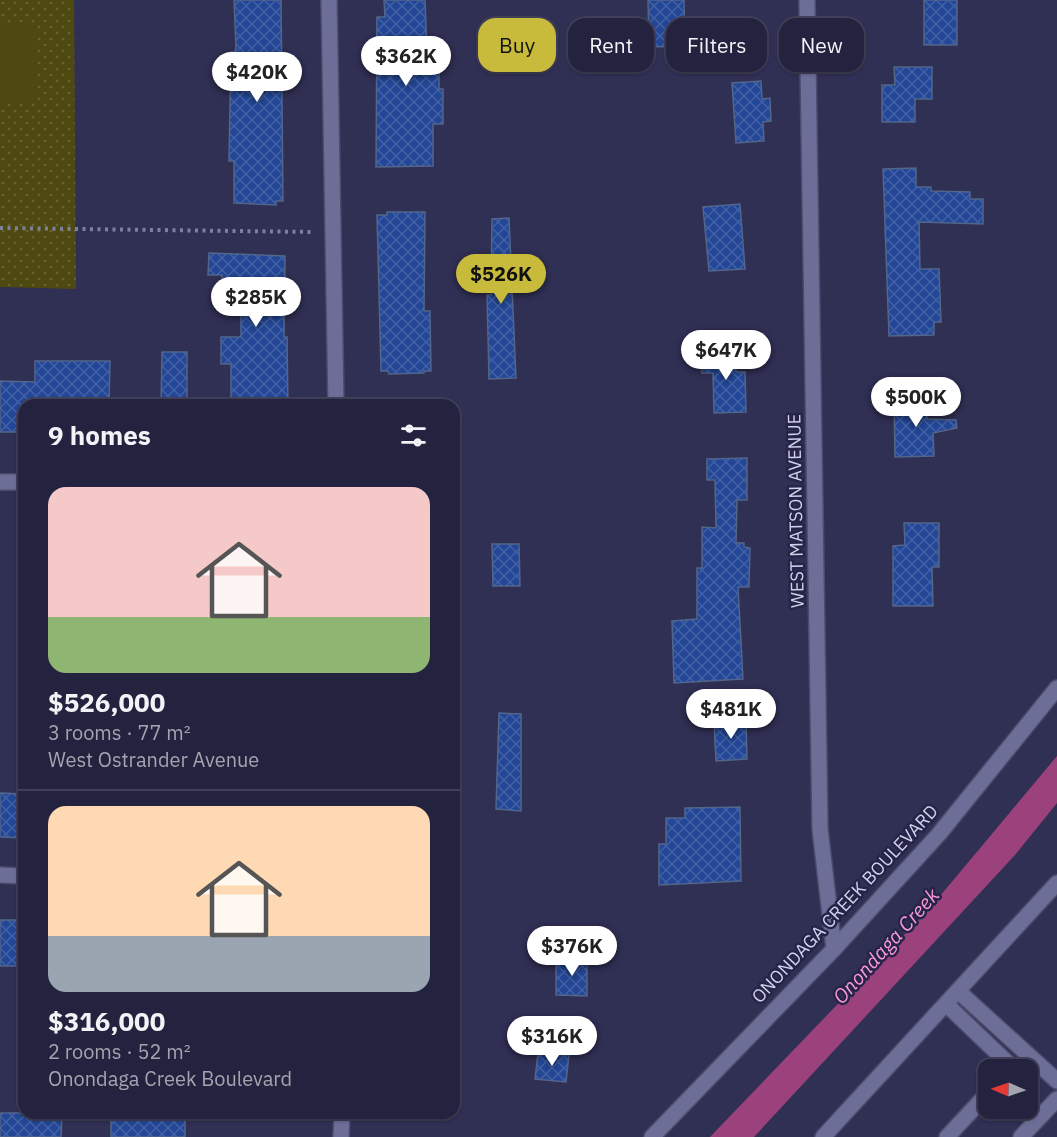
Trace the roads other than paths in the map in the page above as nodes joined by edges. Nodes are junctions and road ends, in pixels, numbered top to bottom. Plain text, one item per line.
1 (329, 0) edge
2 (807, 0) edge
3 (336, 399) edge
4 (0, 482) edge
5 (18, 482) edge
6 (1057, 688) edge
7 (0, 875) edge
8 (18, 876) edge
9 (1057, 883) edge
10 (834, 949) junction
11 (958, 991) junction
12 (946, 1004) junction
13 (1002, 1059) edge
14 (1057, 1081) edge
15 (1057, 1099) edge
16 (978, 1104) edge
17 (342, 1119) edge
18 (341, 1137) edge
19 (652, 1137) edge
20 (823, 1137) edge
21 (947, 1137) edge
22 (1021, 1137) edge

1 - 3 street
2 - 10 street, WEST MATSON AVENUE
4 - 5 street
6 - 10 street, ONONDAGA CREEK BOULEVARD
7 - 8 street
9 - 11 street
10 - 19 street, ONONDAGA CREEK BOULEVARD
11 - 12 street
11 - 14 street
12 - 13 street
12 - 20 street
15 - 22 street
16 - 21 street
17 - 18 street

